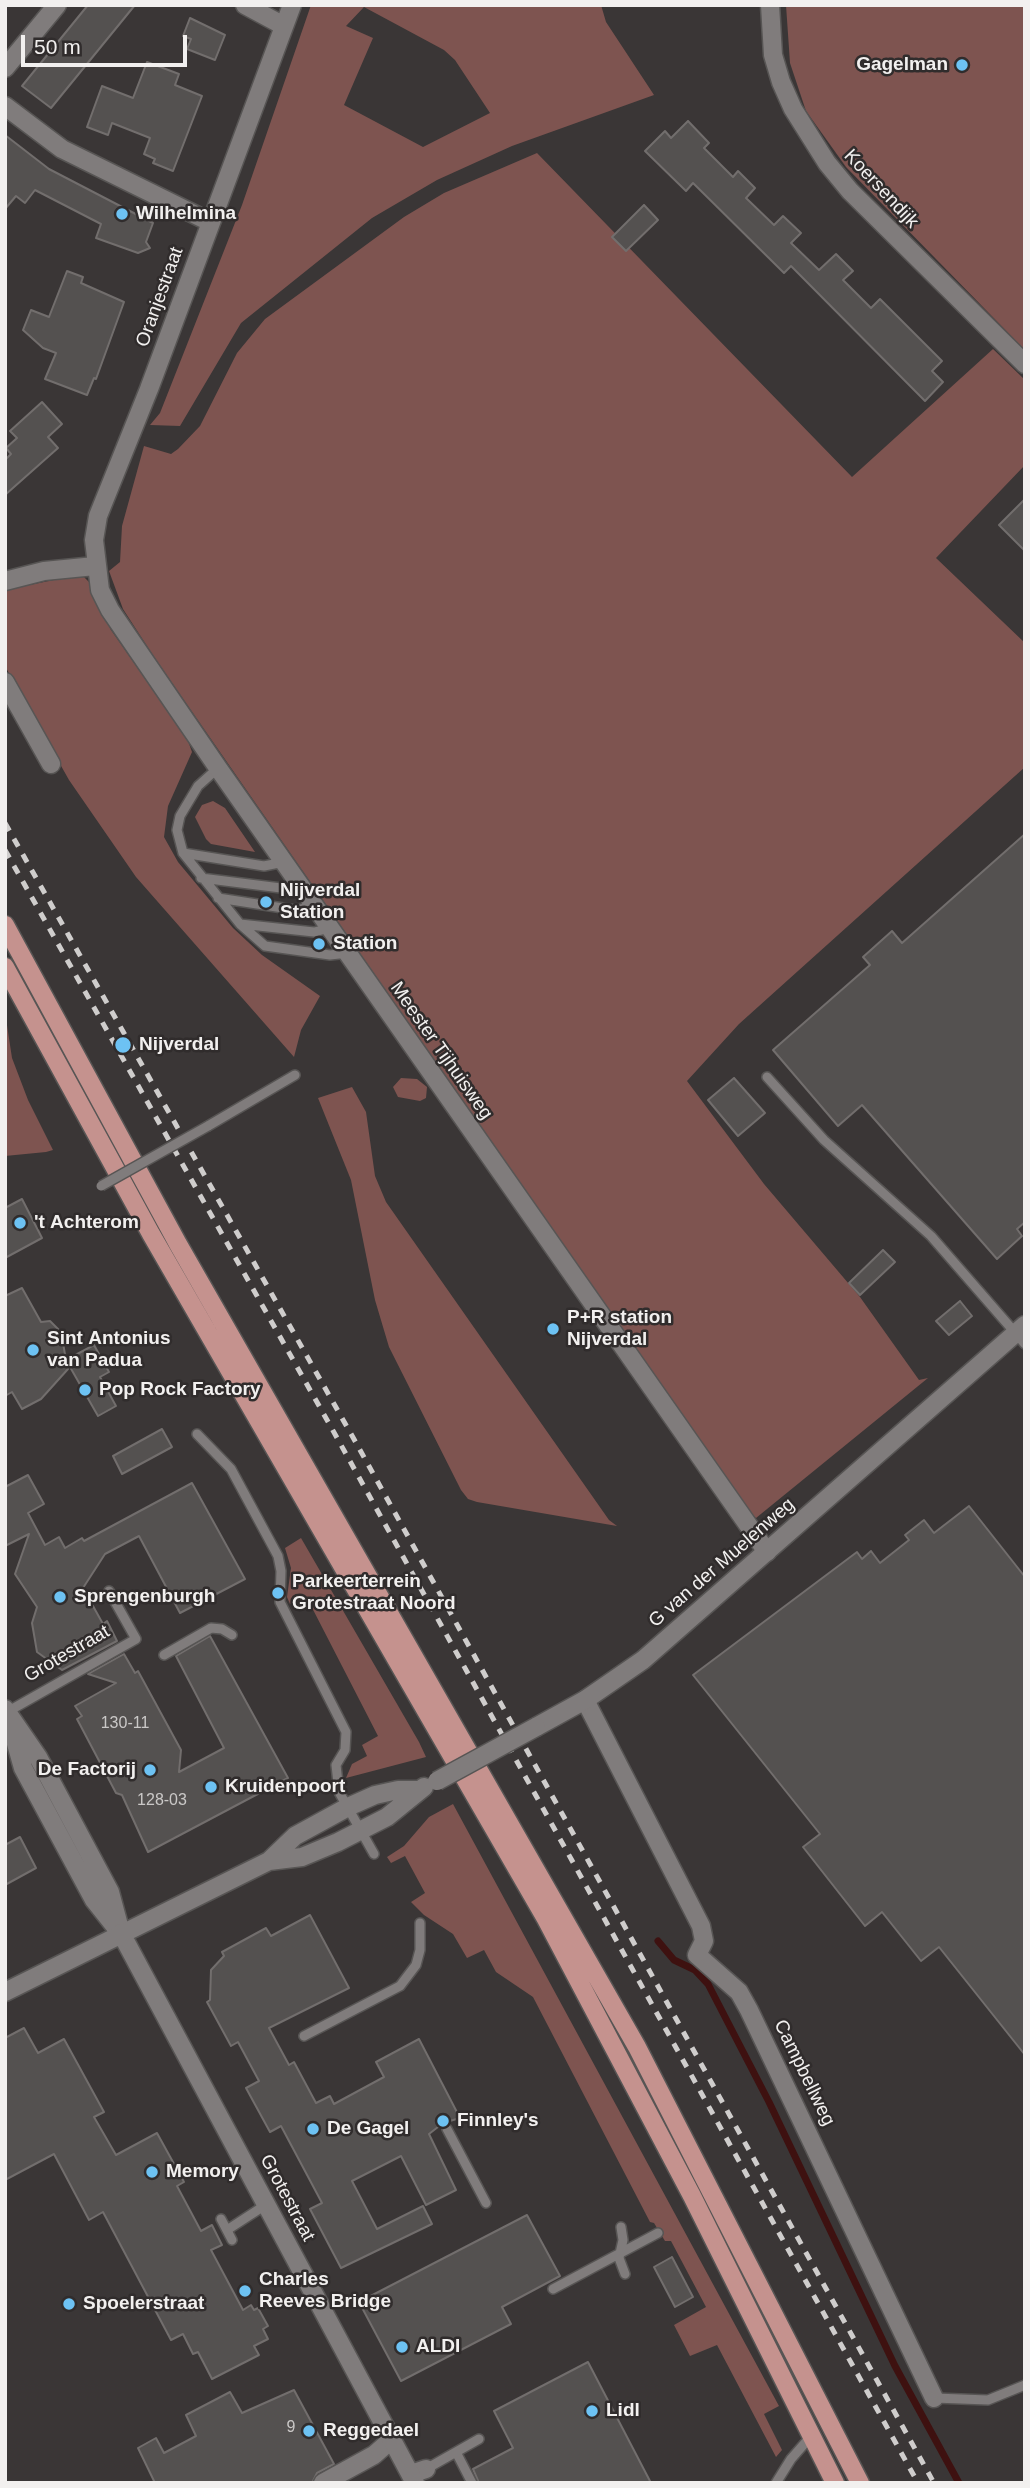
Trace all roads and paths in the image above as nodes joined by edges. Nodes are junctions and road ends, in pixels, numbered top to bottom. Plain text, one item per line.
1 (57, 5) edge
2 (245, 5) edge
3 (292, 5) edge
4 (770, 5) edge
5 (284, 26) junction
6 (5, 68) edge
7 (5, 106) edge
8 (210, 222) junction
9 (1025, 364) edge
10 (95, 566) junction
11 (5, 581) edge
12 (5, 682) edge
13 (51, 764) dead end
14 (218, 768) junction
15 (183, 853) junction
16 (284, 862) junction
17 (201, 878) junction
18 (299, 884) junction
19 (218, 898) junction
20 (315, 906) junction
21 (240, 924) junction
22 (5, 925) edge
23 (330, 928) junction
24 (348, 953) junction
25 (5, 967) edge
26 (295, 1075) dead end
27 (767, 1077) dead end
28 (101, 1186) dead end
29 (1022, 1334) edge
30 (197, 1434) dead end
31 (767, 1552) junction
32 (109, 1591) dead end
33 (232, 1635) dead end
34 (164, 1656) dead end
35 (585, 1700) junction
36 (6, 1711) edge
37 (417, 1790) junction
38 (355, 1819) junction
39 (373, 1854) dead end
40 (269, 1861) junction
41 (420, 1923) dead end
42 (121, 1933) junction
43 (5, 1992) edge
44 (304, 2036) dead end
45 (447, 2129) dead end
46 (267, 2203) junction
47 (486, 2203) dead end
48 (221, 2219) dead end
49 (621, 2227) dead end
50 (227, 2230) junction
51 (657, 2232) dead end
52 (232, 2240) dead end
53 (620, 2253) junction
54 (625, 2274) dead end
55 (553, 2289) dead end
56 (1025, 2385) edge
57 (934, 2398) joint
58 (812, 2435) junction
59 (479, 2439) dead end
60 (391, 2440) junction
61 (456, 2452) junction
62 (417, 2475) edge
63 (323, 2483) edge
64 (472, 2483) edge
65 (776, 2483) edge
66 (835, 2483) edge
67 (860, 2483) edge

1 - 6 street
2 - 5 street
3 - 5 street, Oranjestraat
4 - 9 street, Koersendijk
5 - 8 street, Oranjestraat
7 - 8 street
8 - 10 street, Oranjestraat
10 - 11 street
10 - 14 street, Meester Tijhuisweg
12 - 13 street
14 - 15 lane
14 - 16 street, Meester Tijhuisweg
15 - 16 lane
15 - 17 lane
16 - 18 street, Meester Tijhuisweg
17 - 18 lane
17 - 19 lane
18 - 20 street, Meester Tijhuisweg
19 - 20 lane
19 - 21 lane
20 - 23 street, Meester Tijhuisweg
21 - 23 lane
21 - 24 lane
22 - 67 main road
23 - 24 street, Meester Tijhuisweg
24 - 31 street, Meester Tijhuisweg
25 - 58 main road
26 - 28 lane, bridge
27 - 29 lane
29 - 31 street, G van der Muelenweg
30 - 38 lane
31 - 35 street, G van der Muelenweg
32 - 36 lane, Grotestraat
33 - 34 lane
35 - 37 street, G van der Muelenweg, bridge
35 - 57 street, Campbellweg
36 - 42 street, Grotestraat
37 - 38 street, G van der Muelenweg
37 - 38 street, G van der Muelenweg
38 - 39 lane
38 - 40 street, G van der Muelenweg
38 - 40 street, G van der Muelenweg
40 - 42 street, G van der Muelenweg
41 - 44 lane
42 - 43 street, G van der Muelenweg
42 - 46 street, Grotestraat
45 - 47 lane
46 - 50 lane
46 - 60 street, Grotestraat
48 - 50 lane
49 - 53 lane
50 - 52 lane
51 - 53 lane
53 - 54 lane
53 - 55 lane
56 - 57 lane, Campbellweg
58 - 65 lane
58 - 66 main road
59 - 61 lane
60 - 62 street, Grotestraat
60 - 63 street
61 - 62 lane
61 - 64 lane

